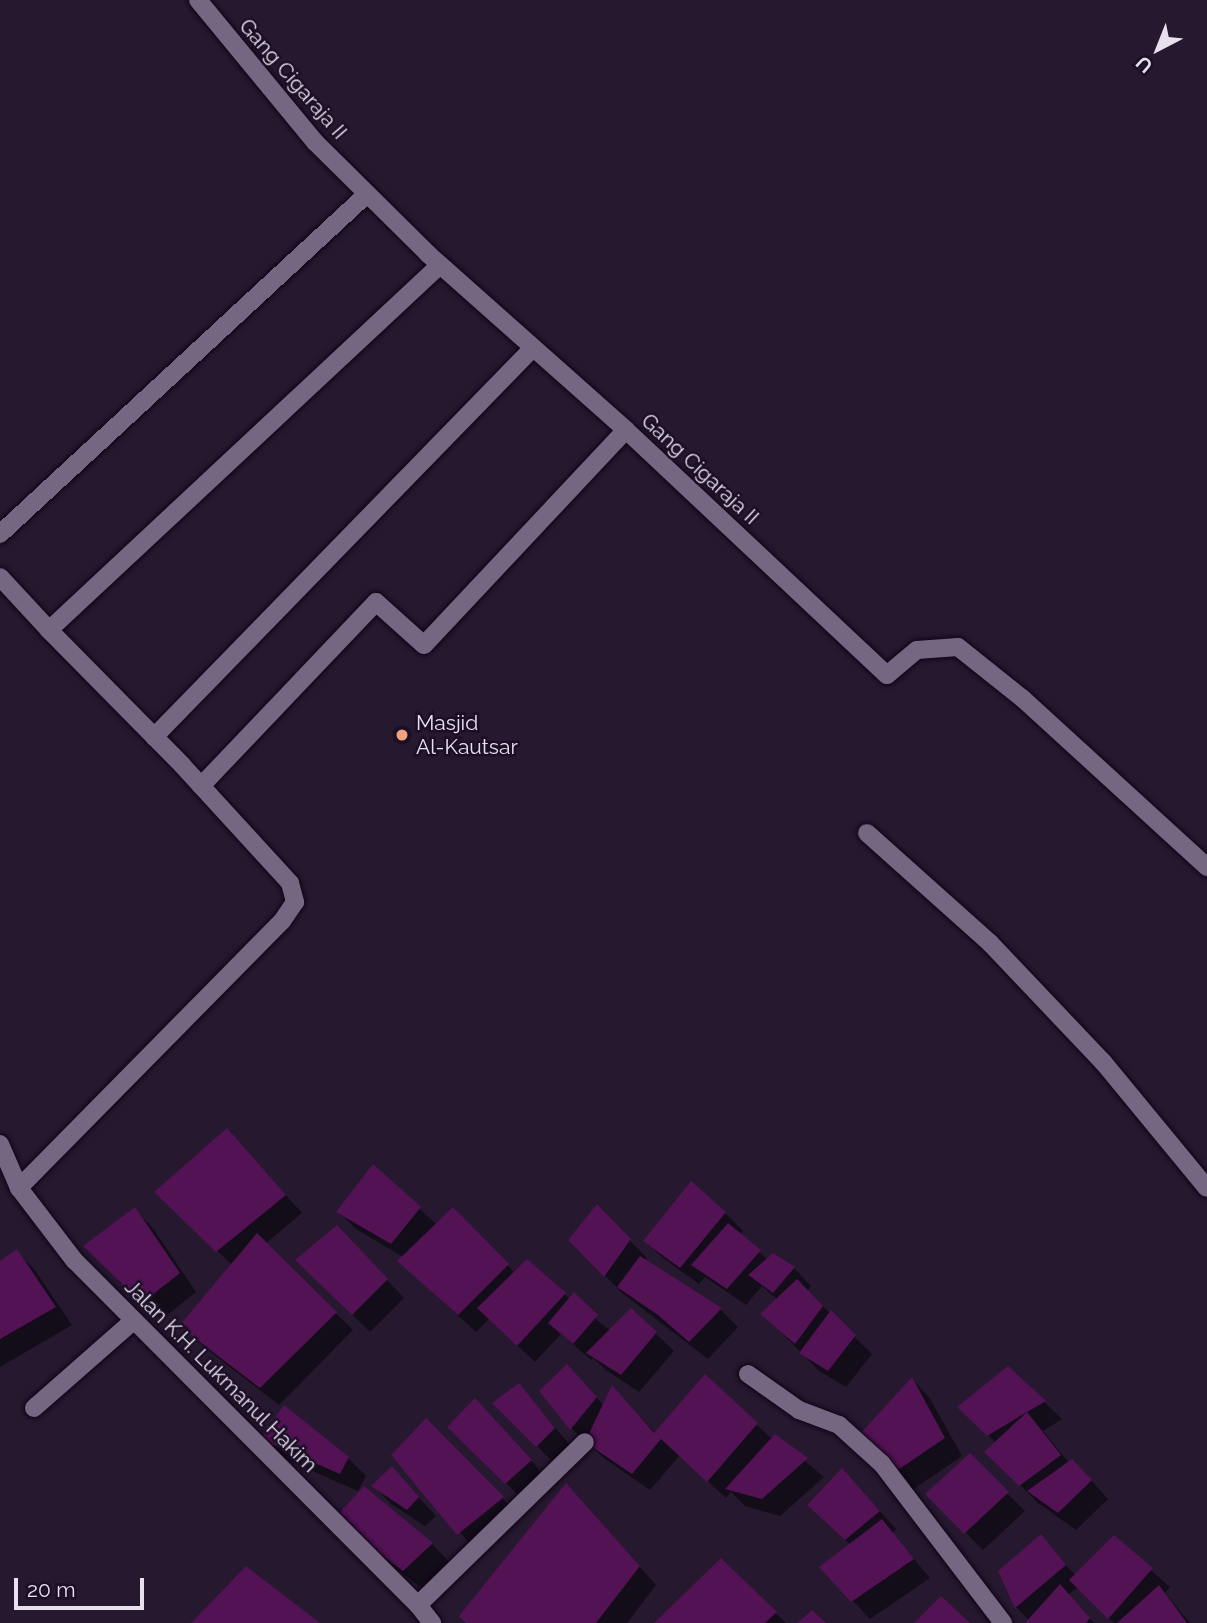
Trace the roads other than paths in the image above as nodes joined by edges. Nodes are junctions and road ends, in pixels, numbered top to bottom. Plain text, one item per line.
1 (198, 0) edge
2 (367, 194) junction
3 (440, 265) junction
4 (533, 348) junction
5 (626, 430) junction
6 (0, 534) edge
7 (0, 577) edge
8 (49, 631) junction
9 (154, 737) junction
10 (201, 786) junction
11 (867, 833) dead end
12 (1207, 867) edge
13 (0, 1144) edge
14 (19, 1188) junction
15 (1207, 1188) edge
16 (134, 1321) junction
17 (748, 1374) dead end
18 (34, 1408) dead end
19 (586, 1442) dead end
20 (418, 1605) junction
21 (432, 1623) edge
22 (1003, 1623) edge

1 - 2 street, Gang Cigaraja II
2 - 3 street, Gang Cigaraja II
2 - 6 street
3 - 4 street, Gang Cigaraja II
3 - 8 street
4 - 5 street, Gang Cigaraja II
4 - 9 street
5 - 10 street
5 - 12 street, Gang Cigaraja II
7 - 8 street
8 - 9 street
9 - 10 street
10 - 14 street
11 - 15 street
13 - 14 street, Jalan K.H. Lukmanul Hakim
14 - 16 street, Jalan K.H. Lukmanul Hakim
16 - 18 street
16 - 20 street, Jalan K.H. Lukmanul Hakim
17 - 22 street
19 - 20 street
20 - 21 street, Jalan K.H. Lukmanul Hakim

